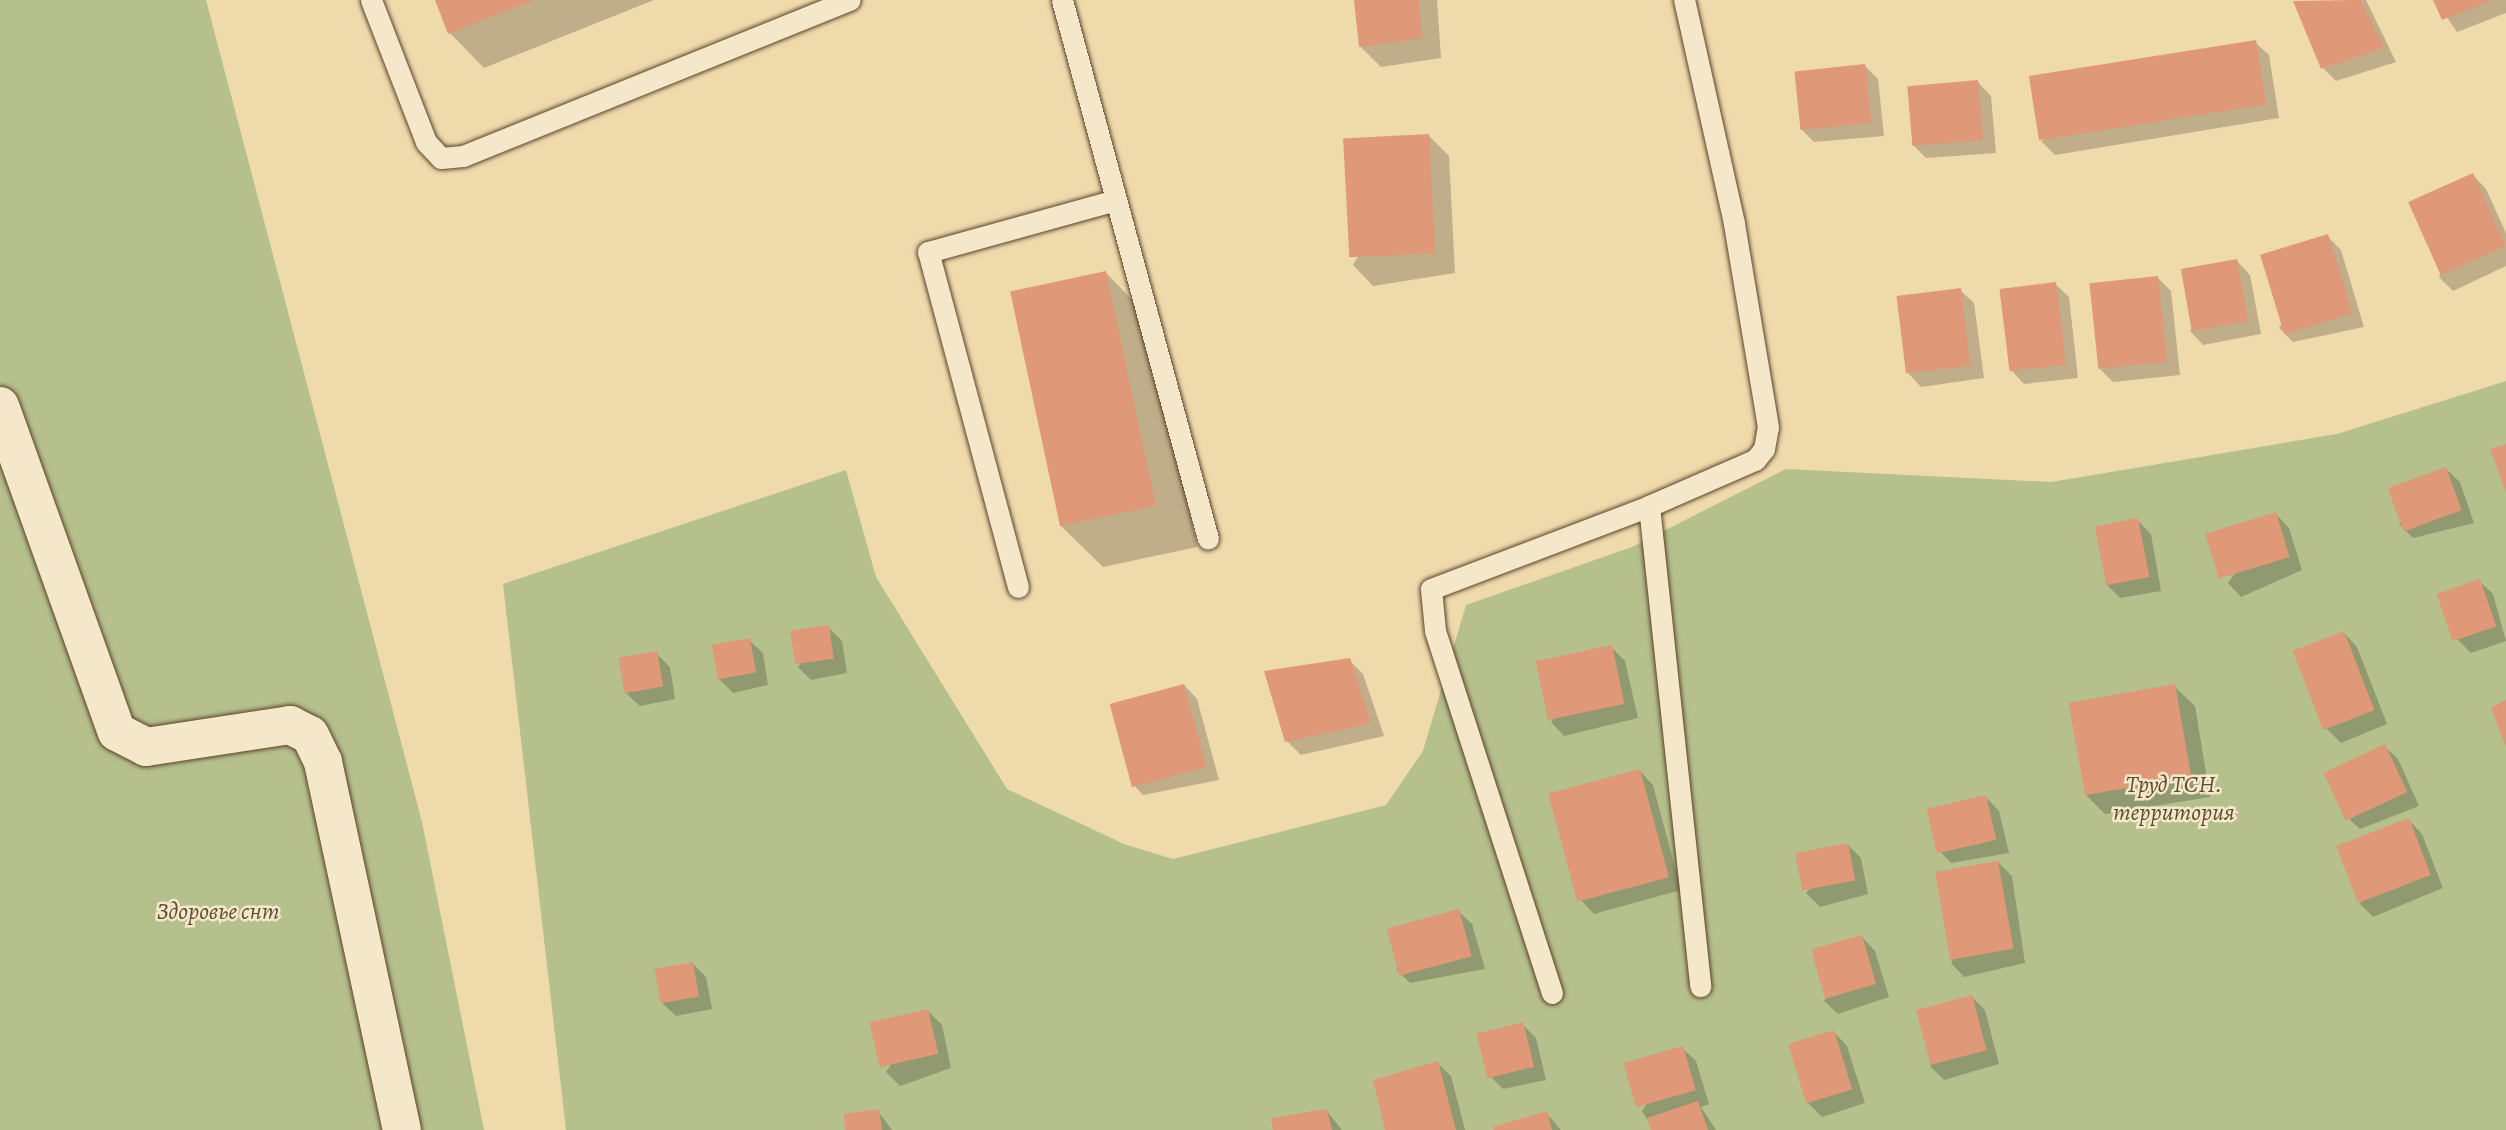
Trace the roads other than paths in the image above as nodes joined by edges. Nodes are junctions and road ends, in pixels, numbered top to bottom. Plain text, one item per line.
1 (371, 0) edge
2 (850, 0) edge
3 (1062, 0) edge
4 (1684, 0) edge
5 (1116, 200) junction
6 (0, 406) edge
7 (1649, 506) junction
8 (1208, 539) dead end
9 (1018, 587) dead end
10 (1700, 986) dead end
11 (1552, 993) dead end
12 (402, 1130) edge

1 - 2 lane
3 - 5 lane
4 - 7 lane
5 - 8 lane
5 - 9 lane
6 - 12 street
7 - 10 lane
7 - 11 lane

